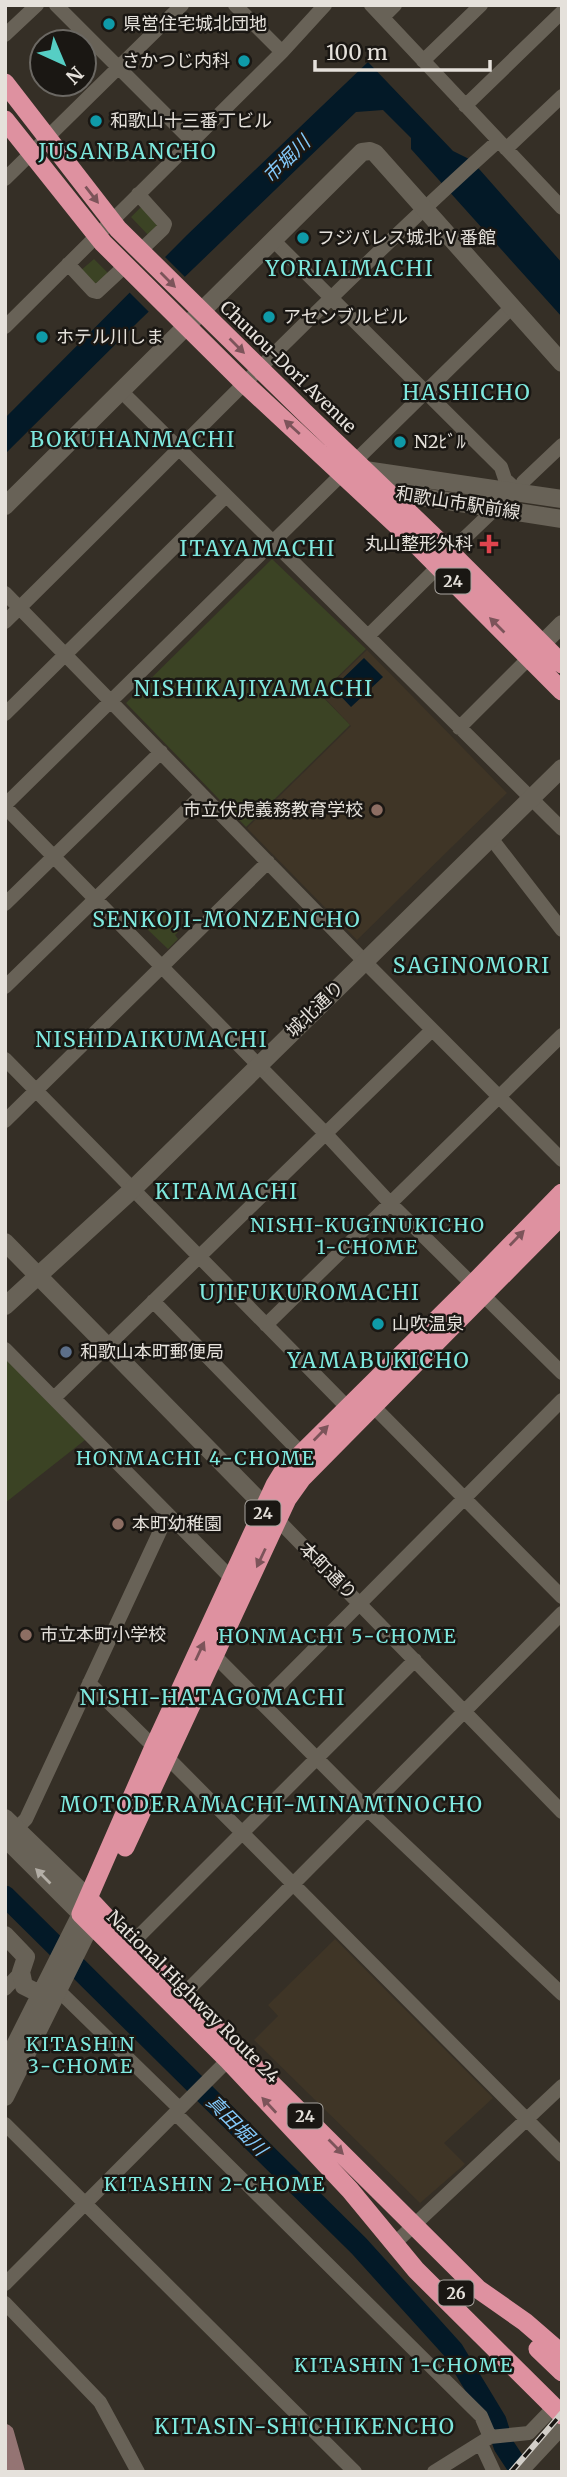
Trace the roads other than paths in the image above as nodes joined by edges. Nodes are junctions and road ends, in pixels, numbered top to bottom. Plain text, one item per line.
1 (37, 5) edge
2 (56, 5) edge
3 (182, 5) edge
4 (235, 5) edge
5 (325, 5) edge
6 (371, 5) edge
7 (396, 5) edge
8 (481, 5) edge
9 (562, 12) edge
10 (383, 18) junction
11 (5, 35) edge
12 (282, 52) junction
13 (423, 61) junction
14 (118, 67) junction
15 (5, 83) edge
16 (562, 96) edge
17 (465, 106) junction
18 (5, 120) edge
19 (47, 138) junction
20 (192, 141) junction
21 (502, 145) junction
22 (30, 154) junction
23 (5, 179) edge
24 (138, 194) junction
25 (430, 203) junction
26 (562, 208) edge
27 (111, 220) junction
28 (96, 235) junction
29 (273, 240) junction
30 (145, 256) junction
31 (68, 264) junction
32 (130, 271) junction
33 (331, 298) junction
34 (194, 305) junction
35 (513, 307) junction
36 (179, 320) junction
37 (7, 321) edge
38 (562, 363) edge
39 (259, 368) junction
40 (244, 383) junction
41 (120, 390) junction
42 (425, 391) junction
43 (562, 445) edge
44 (179, 449) junction
45 (354, 472) junction
46 (388, 492) junction
47 (514, 492) junction
48 (226, 496) junction
49 (562, 499) edge
50 (5, 506) edge
51 (495, 509) junction
52 (562, 519) edge
53 (272, 542) junction
54 (444, 559) junction
55 (5, 593) edge
56 (19, 608) junction
57 (5, 622) edge
58 (562, 624) edge
59 (368, 636) junction
60 (536, 651) junction
61 (64, 655) junction
62 (562, 664) edge
63 (562, 691) edge
64 (111, 701) junction
65 (5, 714) edge
66 (459, 727) junction
67 (161, 752) junction
68 (562, 768) edge
69 (202, 795) junction
70 (531, 799) junction
71 (5, 806) edge
72 (562, 829) edge
73 (491, 838) junction
74 (55, 855) junction
75 (268, 862) junction
76 (96, 898) junction
77 (5, 904) edge
78 (562, 930) edge
79 (364, 961) junction
80 (162, 966) junction
81 (5, 986) edge
82 (432, 1030) junction
83 (562, 1035) edge
84 (5, 1059) edge
85 (258, 1065) junction
86 (36, 1090) junction
87 (498, 1097) junction
88 (5, 1121) edge
89 (325, 1133) junction
90 (562, 1160) edge
91 (133, 1189) junction
92 (562, 1193) edge
93 (390, 1203) junction
94 (562, 1215) edge
95 (5, 1242) edge
96 (199, 1256) junction
97 (39, 1277) junction
98 (479, 1289) junction
99 (153, 1301) junction
100 (5, 1306) edge
101 (266, 1325) junction
102 (108, 1346) junction
103 (5, 1349) edge
104 (562, 1373) edge
105 (54, 1398) junction
106 (562, 1400) edge
107 (372, 1405) junction
108 (347, 1407) junction
109 (302, 1454) junction
110 (465, 1498) junction
111 (168, 1514) junction
112 (272, 1514) junction
113 (233, 1580) junction
114 (562, 1597) edge
115 (360, 1603) junction
116 (562, 1613) edge
117 (215, 1656) junction
118 (415, 1660) junction
119 (89, 1683) junction
120 (261, 1703) junction
121 (465, 1712) junction
122 (161, 1752) junction
123 (315, 1758) junction
124 (368, 1810) junction
125 (562, 1812) edge
126 (9, 1828) edge
127 (242, 1831) junction
128 (107, 1856) junction
129 (59, 1871) junction
130 (295, 1884) junction
131 (89, 1911) junction
132 (5, 1935) edge
133 (131, 1944) junction
134 (21, 1972) junction
135 (5, 1989) edge
136 (49, 1992) junction
137 (562, 1994) edge
138 (183, 1995) junction
139 (233, 2055) junction
140 (5, 2066) edge
141 (562, 2086) edge
142 (5, 2096) edge
143 (177, 2111) junction
144 (526, 2119) junction
145 (5, 2124) edge
146 (562, 2155) edge
147 (85, 2203) junction
148 (402, 2236) junction
149 (5, 2284) edge
150 (478, 2289) junction
151 (5, 2303) edge
152 (562, 2354) edge
153 (562, 2372) edge
154 (559, 2406) edge
155 (562, 2428) edge
156 (5, 2433) edge
157 (485, 2440) junction
158 (526, 2466) edge
159 (16, 2472) edge
160 (138, 2472) edge
161 (355, 2472) edge
162 (434, 2472) edge
163 (494, 2472) edge

1 - 11 street
2 - 14 street
3 - 14 street
4 - 12 street
5 - 12 street
6 - 10 street
7 - 10 street
8 - 13 street
9 - 17 street
10 - 13 street
12 - 20 street
13 - 17 street
14 - 19 street
14 - 20 street
15 - 19 highway, Chuuou-Dori Avenue / 24
16 - 21 street
17 - 21 street
18 - 22 highway, Chuuou-Dori Avenue / 24
19 - 22 street
19 -> 27 highway, Chuuou-Dori Avenue / 24
20 - 24 street
21 - 25 street
21 - 26 street
22 - 23 street
22 - 28 highway, Chuuou-Dori Avenue / 24
24 - 27 street
24 - 30 street
25 - 29 street
25 - 33 street
25 - 35 street
27 - 28 street
27 - 30 highway, Chuuou-Dori Avenue / 24
28 - 31 street
28 - 32 highway, Chuuou-Dori Avenue / 24
29 - 33 street
29 - 34 street
30 -> 34 highway, Chuuou-Dori Avenue / 24
31 - 32 street
31 - 37 street
32 - 36 highway, Chuuou-Dori Avenue / 24
33 - 39 street
33 - 42 street
34 - 36 street
34 -> 39 highway, Chuuou-Dori Avenue / 24
35 - 38 street
35 - 42 street
36 - 40 highway, Chuuou-Dori Avenue / 24
36 - 41 street
39 - 40 street
39 - 45 highway, Chuuou-Dori Avenue / 24
40 - 44 street
45 -> 40 highway, Chuuou-Dori Avenue / 24
41 - 44 street
41 - 50 street
42 - 45 street
42 - 47 street
43 - 47 street
44 - 48 street
44 - 56 street
45 - 46 highway, Chuuou-Dori Avenue / 24
45 - 47 street, 和歌山市駅前線
45 - 53 street
45 - 54 highway, Chuuou-Dori Avenue / 24
46 - 51 street, 和歌山市駅前線
46 - 54 highway, Chuuou-Dori Avenue / 24
47 - 49 street, 和歌山市駅前線
47 - 51 street
48 - 53 street
48 - 61 street
51 - 52 street, 和歌山市駅前線
51 - 54 street
53 - 59 street
53 - 64 street
54 - 59 street
54 - 60 highway, Chuuou-Dori Avenue / 24
55 - 56 street
56 - 57 street
56 - 61 street
58 - 60 street
59 - 66 street
60 - 62 highway, Chuuou-Dori Avenue / 24
60 - 63 highway, Chuuou-Dori Avenue / 24
60 - 66 street
61 - 64 street
61 - 65 street
64 - 67 street
64 - 71 street
66 - 70 street
67 - 69 street
67 - 74 street
68 - 70 street, 城北通り
69 - 75 street
69 - 76 street
70 - 72 street
70 - 73 street, 城北通り
71 - 74 street
73 - 78 street
73 - 79 street, 城北通り
74 - 76 street
74 - 77 street
75 - 79 street
75 - 80 street
76 - 80 street
76 - 81 street
79 - 82 street
79 - 85 street, 城北通り
80 - 85 street
80 - 86 street
82 - 87 street
82 - 89 street
83 - 87 street
84 - 86 street
85 - 89 street
85 - 91 street, 城北通り
86 - 88 street
86 - 91 street
87 - 90 street
87 - 93 street
89 - 93 street
89 - 96 street
91 - 96 street
91 - 97 street, 城北通り
98 -> 92 highway, 24
93 - 98 street
93 - 101 street
94 - 98 highway, 24
95 - 97 street, 本町通り
96 - 99 street
96 - 101 street
97 - 100 street, 城北通り
97 - 102 street, 本町通り
98 - 104 street
98 - 107 highway, 24
98 - 108 highway, 24
99 - 102 street
99 - 109 street
101 - 108 street
102 - 105 street
102 - 112 street, 本町通り
103 - 105 street
105 - 111 street
106 - 110 street
107 - 110 street
107 - 112 highway, 24
109 -> 108 highway, 24
109 - 112 highway, 24
110 - 114 street
110 - 115 street
111 - 113 street
111 - 119 street
112 - 113 highway, 24
112 - 115 street, 本町通り
112 -> 117 highway, 24
122 -> 113 highway, 24
115 - 118 street, 本町通り
115 - 120 street
116 - 121 street
117 - 120 street
117 - 122 highway, 24
118 - 121 street, 本町通り
118 - 123 street
119 - 122 street
119 - 126 street
120 - 123 street
121 - 124 street
121 - 125 street, 本町通り
122 - 127 street
122 - 128 highway, 24
122 - 131 highway, 24
123 - 124 street
123 - 127 street
124 - 130 street
124 - 137 street
126 - 129 street
131 -> 126 street
127 - 130 street
127 - 133 street
128 - 129 street
128 - 131 highway, 24
129 - 131 street
130 - 138 street
130 - 144 street
131 - 133 highway, National Highway Route 24 / 24
131 - 136 street
131 - 139 highway, National Highway Route 24 / 24
132 - 134 street
133 - 138 highway, National Highway Route 24 / 24
134 - 135 street
134 - 136 street
136 - 140 street
136 - 142 street
136 - 143 street
138 - 139 highway, National Highway Route 24 / 24
139 - 143 street
139 -> 148 highway, National Highway Route 24 / 24
148 -> 139 highway, National Highway Route 24 / 24
141 - 144 street
143 - 147 street
143 - 157 street
144 - 146 street
144 - 148 street
145 - 147 street
147 - 149 street
147 - 161 street
148 - 150 highway, National Highway Route 24 / 24
148 - 154 highway, National Highway Route 24 / 24
150 - 152 highway, National Highway Route 24 / 24
150 - 153 highway, 26
151 - 160 street
154 - 157 street
155 - 158 street
156 - 159 main road
157 - 162 street
157 - 163 street

